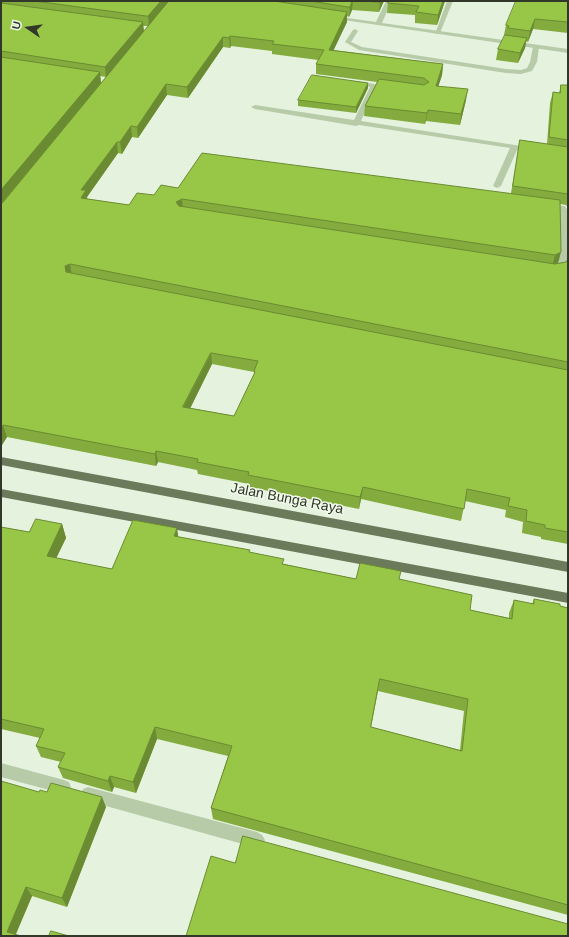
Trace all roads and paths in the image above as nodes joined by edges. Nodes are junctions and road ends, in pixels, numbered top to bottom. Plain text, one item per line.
1 (450, 1) edge
2 (388, 2) edge
3 (326, 16) edge
4 (378, 24) junction
5 (355, 30) dead end
6 (437, 33) junction
7 (536, 47) junction
8 (568, 51) edge
9 (345, 82) edge
10 (374, 86) junction
11 (395, 88) edge
12 (255, 107) dead end
13 (356, 124) junction
14 (514, 147) junction
15 (545, 152) edge
16 (497, 186) dead end
17 (541, 205) edge
18 (566, 250) edge
19 (544, 270) edge
20 (1, 461) edge
21 (1, 493) edge
22 (568, 567) edge
23 (568, 598) edge
24 (1, 770) edge
25 (275, 845) edge

1 - 6 street
2 - 4 street
3 - 4 street
4 - 6 street
5 - 7 street
6 - 7 street
7 - 8 street
9 - 10 street
10 - 11 street
10 - 13 street
12 - 13 street
13 - 14 street
14 - 15 street
14 - 16 street
17 - 18 street
18 - 19 street
20 - 22 main road, Jalan Bunga Raya
21 - 23 main road
24 - 25 street

